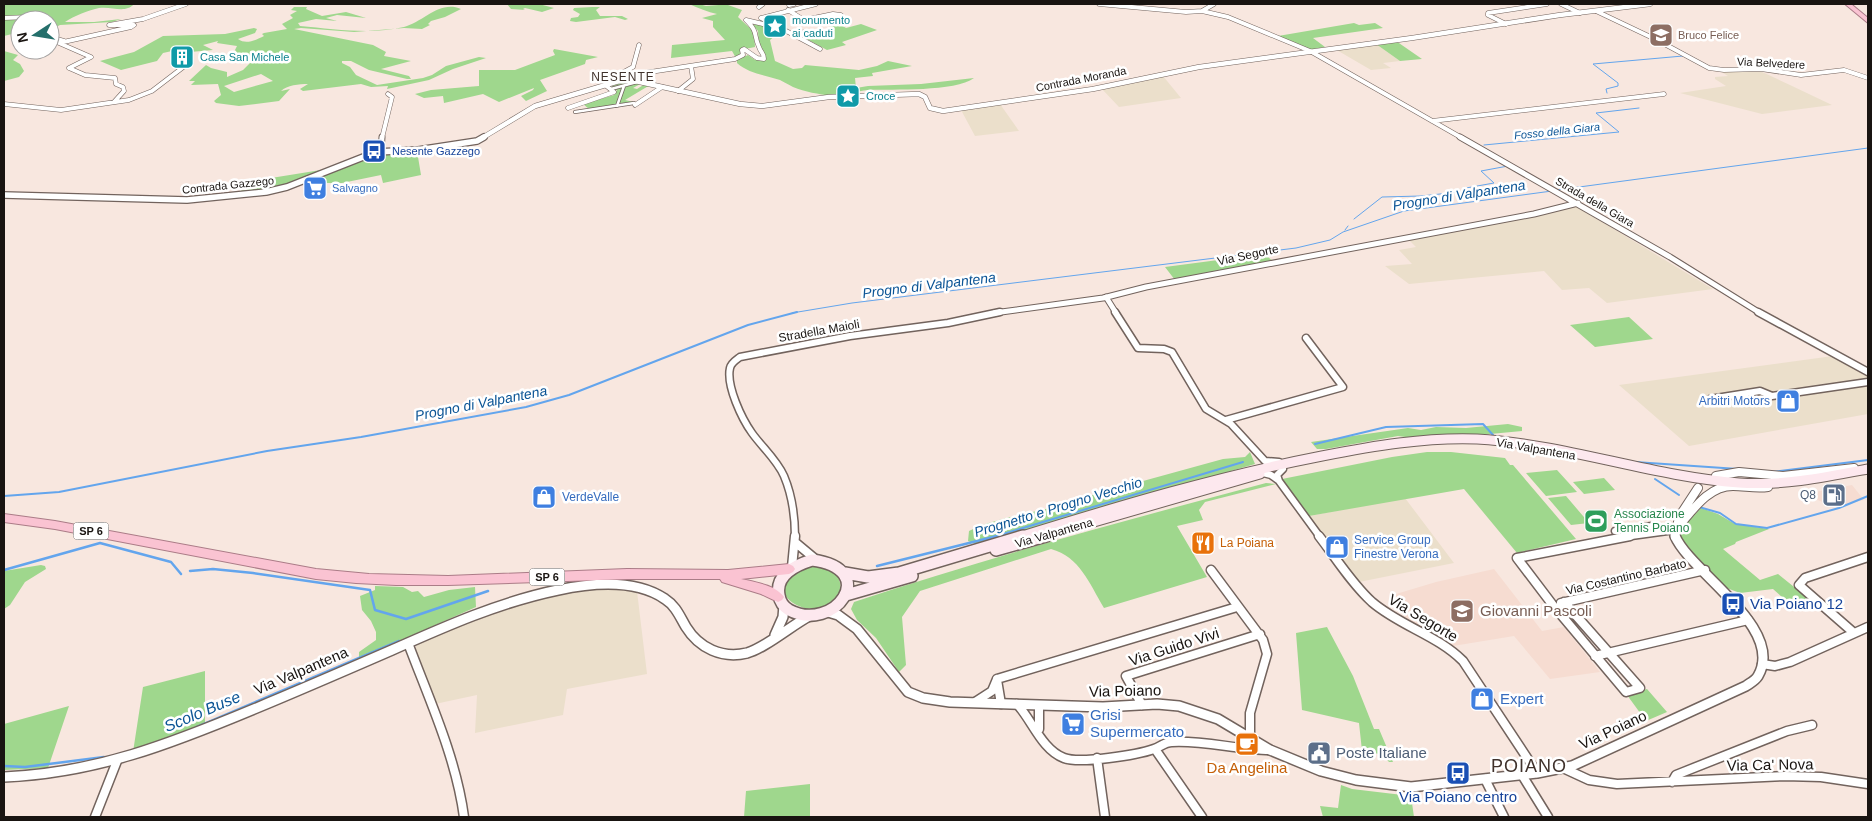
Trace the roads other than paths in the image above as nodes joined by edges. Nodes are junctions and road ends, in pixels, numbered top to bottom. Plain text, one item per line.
1 (186, 4) edge
2 (794, 4) edge
3 (816, 4) edge
4 (1099, 4) edge
5 (1214, 4) edge
6 (1547, 4) edge
7 (1561, 4) edge
8 (1650, 4) edge
9 (1848, 4) edge
10 (1853, 4) edge
11 (788, 8) junction
12 (1202, 8) junction
13 (1596, 11) junction
14 (1580, 13) junction
15 (746, 15) dead end
16 (841, 15) dead end
17 (1868, 17) edge
18 (762, 19) junction
19 (1868, 21) edge
20 (768, 22) junction
21 (1506, 24) junction
22 (805, 32) dead end
23 (792, 34) junction
24 (73, 40) junction
25 (60, 41) edge
26 (640, 46) dead end
27 (820, 49) dead end
28 (1310, 51) junction
29 (190, 53) dead end
30 (691, 66) junction
31 (625, 78) junction
32 (1868, 78) edge
33 (639, 81) junction
34 (605, 85) junction
35 (624, 86) junction
36 (662, 87) junction
37 (610, 89) junction
38 (678, 91) junction
39 (388, 94) dead end
40 (1664, 94) dead end
41 (113, 103) junction
42 (4, 104) edge
43 (634, 104) joint
44 (617, 106) junction
45 (568, 108) dead end
46 (575, 112) dead end
47 (1431, 122) junction
48 (381, 151) junction
49 (4, 195) edge
50 (1578, 203) junction
51 (1106, 297) junction
52 (1306, 338) dead end
53 (1868, 372) edge
54 (1868, 382) edge
55 (1710, 399) dead end
56 (1226, 420) junction
57 (1261, 457) junction
58 (1295, 461) junction
59 (1868, 468) edge
60 (1283, 469) junction
61 (1263, 473) junction
62 (1868, 475) edge
63 (1716, 476) dead end
64 (1223, 478) junction
65 (1279, 481) junction
66 (1773, 485) junction
67 (1698, 488) dead end
68 (4, 518) edge
69 (1674, 530) junction
70 (1615, 531) dead end
71 (796, 543) junction
72 (1868, 557) edge
73 (818, 560) junction
74 (791, 568) junction
75 (1211, 570) dead end
76 (1705, 570) junction
77 (845, 573) junction
78 (713, 576) junction
79 (844, 599) junction
80 (781, 601) junction
81 (1564, 602) junction
82 (1552, 604) junction
83 (1237, 607) junction
84 (828, 612) junction
85 (811, 616) junction
86 (1748, 620) junction
87 (849, 622) junction
88 (1868, 627) edge
89 (1854, 633) junction
90 (1260, 634) junction
91 (773, 638) junction
92 (408, 643) junction
93 (1609, 653) junction
94 (1595, 656) junction
95 (1762, 664) junction
96 (997, 679) junction
97 (974, 703) junction
98 (1001, 704) junction
99 (1017, 704) junction
100 (1039, 705) junction
101 (1142, 705) junction
102 (1812, 726) dead end
103 (1039, 730) junction
104 (1250, 738) junction
105 (1155, 749) junction
106 (1270, 750) junction
107 (1097, 758) junction
108 (118, 761) junction
109 (1563, 768) junction
110 (1538, 773) junction
111 (1522, 775) junction
112 (4, 777) edge
113 (1485, 780) junction
114 (1672, 782) junction
115 (1868, 784) edge
116 (95, 817) edge
117 (464, 817) edge
118 (1105, 817) edge
119 (1202, 817) edge
120 (1504, 817) edge
121 (1548, 817) edge

1 - 24 street
2 - 11 street
3 - 11 street
4 - 12 street
5 - 12 street
6 - 21 street
7 - 14 street
8 - 13 street
9 - 19 highway
10 - 17 highway
11 - 16 street
11 - 18 street
12 - 28 street, Strada della Giara
13 - 14 street
13 - 32 street, Via Belvedere
14 - 21 street
15 - 18 street
18 - 20 street
20 - 23 street
20 - 30 street
21 - 28 street, Contrada Moranda
22 - 23 street
23 - 27 street
24 - 25 street
24 - 41 street
26 - 31 street
28 - 38 street, Contrada Moranda
28 - 47 street, Strada della Giara
29 - 41 street
30 - 31 street
30 - 38 street
31 - 33 street
31 - 34 street
33 - 35 street
33 - 36 street
34 - 37 street
34 - 48 street, Contrada Gazzego
35 - 37 street
35 - 44 street
36 - 38 street
36 - 43 street
37 - 45 street
39 - 48 street
40 - 47 street
41 - 42 street
43 - 44 street
44 - 46 street
47 - 50 street, Strada della Giara
48 - 49 street, Contrada Gazzego
50 - 51 street, Via Segorte
50 - 53 street, Strada della Giara
51 - 56 street
51 - 71 street, Stradella Maioli
52 - 56 street
54 - 55 street
56 - 57 street
57 - 58 street, Via Valpantena
57 - 64 street, Via Valpantena
58 - 64 main road, Via Valpantena
58 - 66 main road, Via Valpantena
59 - 63 street
59 - 66 main road
60 - 61 main road, Via Valpantena
60 - 65 street
60 - 66 main road, Via Valpantena
61 - 65 street
61 - 79 main road, Via Valpantena
62 - 66 main road
64 - 77 main road, Via Valpantena
65 - 110 street, Via Segorte
66 - 69 street
67 - 69 street
68 - 78 highway, SP 6
69 - 70 street
69 - 76 street
69 - 82 street
71 - 73 street
71 - 74 street, Stradella Maioli
72 - 89 street
73 - 74 main road
73 - 77 main road, Via Valpantena
74 - 78 highway
74 - 80 main road
75 - 83 street
76 - 81 street, Via Costantino Barbato
76 - 86 street
77 - 79 main road
78 - 80 highway
79 - 84 main road, Via Valpantena
79 - 87 street, Via Poiano
80 - 85 main road
80 - 91 street
81 - 82 street, Via Costantino Barbato
81 - 93 street
82 - 94 street
83 - 90 street
83 - 96 street
84 - 85 main road, Via Valpantena
84 - 87 street, Via Poiano
85 - 91 street, Via Valpantena
86 - 93 street
86 - 95 street
87 - 97 street, Via Poiano
88 - 89 street
89 - 95 street
90 - 101 street, Via Guido Vivi
90 - 104 street
91 - 92 street, Via Valpantena
92 - 108 street, Via Valpantena
92 - 117 street
93 - 94 street
93 - 94 street
95 - 109 street, Via Poiano
96 - 97 street
96 - 98 street
97 - 98 street, Via Poiano
98 - 99 street, Via Poiano
99 - 100 street, Via Poiano
99 - 103 street, Via Poiano
100 - 101 street, Via Poiano
100 - 103 street
101 - 104 street, Via Poiano
102 - 114 street, Via Ca' Nova
103 - 107 street, Via Poiano
104 - 106 street, Via Poiano
105 - 106 street, Via Poiano
105 - 107 street, Via Poiano
105 - 119 street
106 - 113 street, Via Poiano
107 - 118 street
108 - 112 street, Via Valpantena
108 - 116 street
109 - 110 street, Via Poiano
109 - 114 street, Via Ca' Nova
110 - 111 street, Via Poiano
111 - 113 street, Via Poiano
111 - 121 street
113 - 120 street
114 - 115 street, Via Ca' Nova

